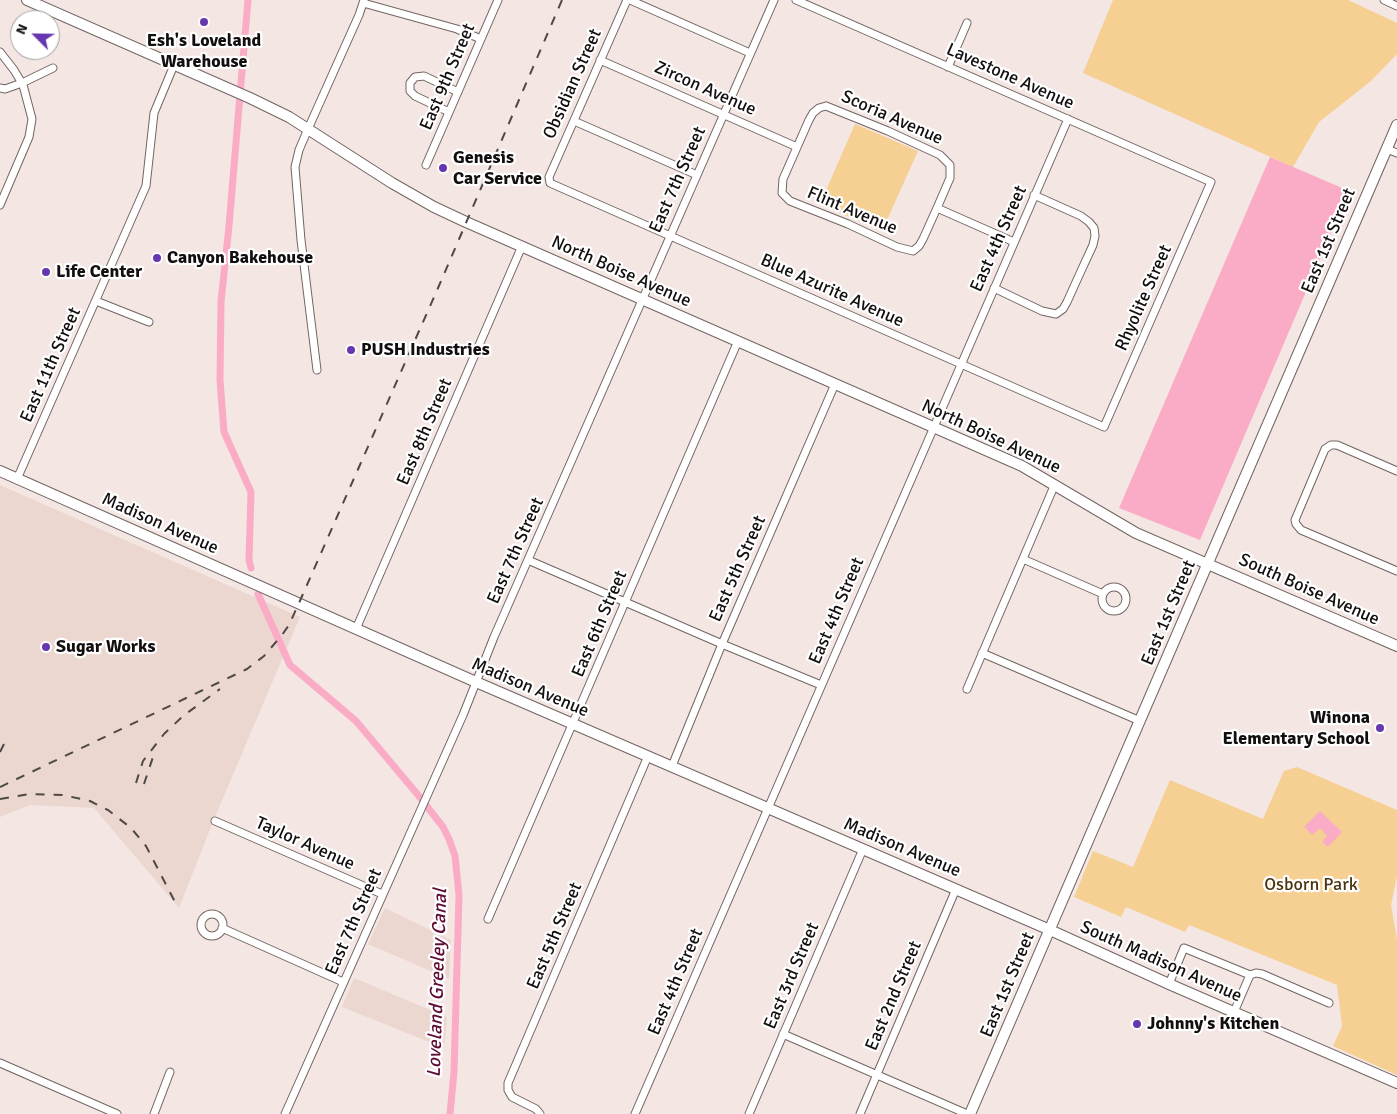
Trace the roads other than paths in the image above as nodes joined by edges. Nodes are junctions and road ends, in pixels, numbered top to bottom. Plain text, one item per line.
1 (27, 0) edge
2 (498, 0) edge
3 (628, 0) edge
4 (774, 0) edge
5 (796, 0) edge
6 (1384, 0) edge
7 (363, 2) edge
8 (1397, 6) edge
9 (967, 23) dead end
10 (481, 39) junction
11 (0, 52) edge
12 (750, 53) junction
13 (600, 60) junction
14 (174, 65) junction
15 (948, 67) junction
16 (53, 68) dead end
17 (22, 83) junction
18 (0, 88) edge
19 (458, 92) junction
20 (449, 112) junction
21 (724, 114) junction
22 (1068, 119) junction
23 (574, 121) junction
24 (1397, 126) edge
25 (308, 128) junction
26 (797, 147) junction
27 (1392, 151) edge
28 (426, 165) dead end
29 (697, 175) junction
30 (549, 181) joint
31 (1211, 182) joint
32 (1034, 195) junction
33 (0, 204) edge
34 (937, 208) junction
35 (670, 236) junction
36 (1014, 242) junction
37 (522, 246) junction
38 (994, 288) junction
39 (642, 299) junction
40 (96, 301) junction
41 (149, 322) dead end
42 (738, 341) junction
43 (960, 364) junction
44 (317, 370) dead end
45 (835, 384) junction
46 (933, 427) junction
47 (1104, 427) joint
48 (0, 471) edge
49 (1397, 471) edge
50 (17, 479) junction
51 (1055, 484) junction
52 (1023, 559) junction
53 (528, 560) junction
54 (1208, 563) junction
55 (1397, 571) edge
56 (1103, 594) dead end
57 (626, 602) junction
58 (356, 629) junction
59 (722, 644) junction
60 (1397, 646) edge
61 (982, 653) junction
62 (476, 682) junction
63 (821, 685) junction
64 (967, 688) dead end
65 (1140, 722) junction
66 (573, 724) junction
67 (648, 756) junction
68 (672, 766) junction
69 (768, 808) junction
70 (215, 821) dead end
71 (863, 849) junction
72 (956, 890) junction
73 (382, 894) junction
74 (488, 919) dead end
75 (222, 928) dead end
76 (1050, 930) junction
77 (1250, 975) junction
78 (343, 982) junction
79 (1169, 984) junction
80 (1329, 1003) dead end
81 (1234, 1012) junction
82 (783, 1034) junction
83 (0, 1063) edge
84 (170, 1072) dead end
85 (876, 1075) junction
86 (1397, 1083) edge
87 (117, 1114) edge
88 (154, 1114) edge
89 (285, 1114) edge
90 (540, 1114) edge
91 (635, 1114) edge
92 (748, 1114) edge
93 (860, 1114) edge
94 (969, 1114) edge

1 - 14 main road, North Boise Avenue
2 - 10 street, East 9th Street
3 - 12 street
3 - 13 street, Obsidian Street
4 - 12 street, East 7th Street
5 - 15 street, Lavestone Avenue
6 - 8 street
7 - 10 street
7 - 25 street
9 - 15 street
10 - 19 street, East 9th Street
11 - 17 street
12 - 21 street, East 7th Street
13 - 21 street, Zircon Avenue
13 - 23 street, Obsidian Street
14 - 25 main road, North Boise Avenue
14 - 40 street, East 11th Street
15 - 22 street, Lavestone Avenue
16 - 17 street
17 - 18 street
17 - 33 street
19 - 20 street, East 9th Street
19 - 20 street
20 - 28 street, East 9th Street
21 - 26 street, Zircon Avenue
21 - 29 street, East 7th Street
22 - 31 street, Lavestone Avenue
22 - 32 street, East 4th Street
23 - 29 street
23 - 30 street, Obsidian Street
24 - 27 main road, East 1st Street
25 - 37 main road, North Boise Avenue
25 - 44 street
26 - 34 street, Scoria Avenue
26 - 34 street, Flint Avenue
27 - 54 main road, East 1st Street
29 - 35 street, East 7th Street
30 - 35 street, Blue Azurite Avenue
31 - 47 street, Rhyolite Street
32 - 36 street, East 4th Street
32 - 38 street
34 - 36 street
35 - 39 street, East 7th Street
35 - 43 street, Blue Azurite Avenue
36 - 38 street, East 4th Street
37 - 39 main road, North Boise Avenue
37 - 58 street, East 8th Street
38 - 43 street, East 4th Street
39 - 42 main road, North Boise Avenue
39 - 53 street, East 7th Street
40 - 41 street
40 - 50 street, East 11th Street
42 - 45 main road, North Boise Avenue
42 - 57 street, East 6th Street
43 - 46 street, East 4th Street
43 - 47 street, Blue Azurite Avenue
45 - 46 main road, North Boise Avenue
45 - 59 street, East 5th Street
46 - 51 main road, North Boise Avenue
46 - 63 street, East 4th Street
48 - 50 main road, Madison Avenue
49 - 55 street
50 - 58 main road, Madison Avenue
51 - 52 street
51 - 54 main road, North Boise Avenue
52 - 56 street
52 - 61 street
53 - 57 street
53 - 62 street, East 7th Street
54 - 60 main road, South Boise Avenue
54 - 65 main road, East 1st Street
57 - 59 street
57 - 66 street, East 6th Street
58 - 62 main road, Madison Avenue
59 - 63 street
59 - 68 street, East 5th Street
61 - 64 street
61 - 65 street
62 - 66 main road, Madison Avenue
62 - 73 street, East 7th Street
63 - 69 street, East 4th Street
65 - 76 main road, East 1st Street
66 - 67 main road, Madison Avenue
66 - 74 street, East 6th Street
67 - 68 main road, Madison Avenue
67 - 90 street, East 5th Street
68 - 69 main road, Madison Avenue
69 - 71 main road, Madison Avenue
69 - 91 street, East 4th Street
70 - 73 street, Taylor Avenue
71 - 72 main road, Madison Avenue
71 - 82 street, East 3rd Street
72 - 76 main road, Madison Avenue
72 - 85 street, East 2nd Street
73 - 78 street, East 7th Street
75 - 78 street
76 - 79 main road, South Madison Avenue
76 - 94 main road, East 1st Street
77 - 79 street
77 - 80 street
77 - 81 street
78 - 89 street, East 7th Street
79 - 81 main road, South Madison Avenue
81 - 86 main road, South Madison Avenue
82 - 85 street
82 - 92 street, East 3rd Street
83 - 87 street
84 - 88 street
85 - 93 street, East 2nd Street
85 - 94 street

